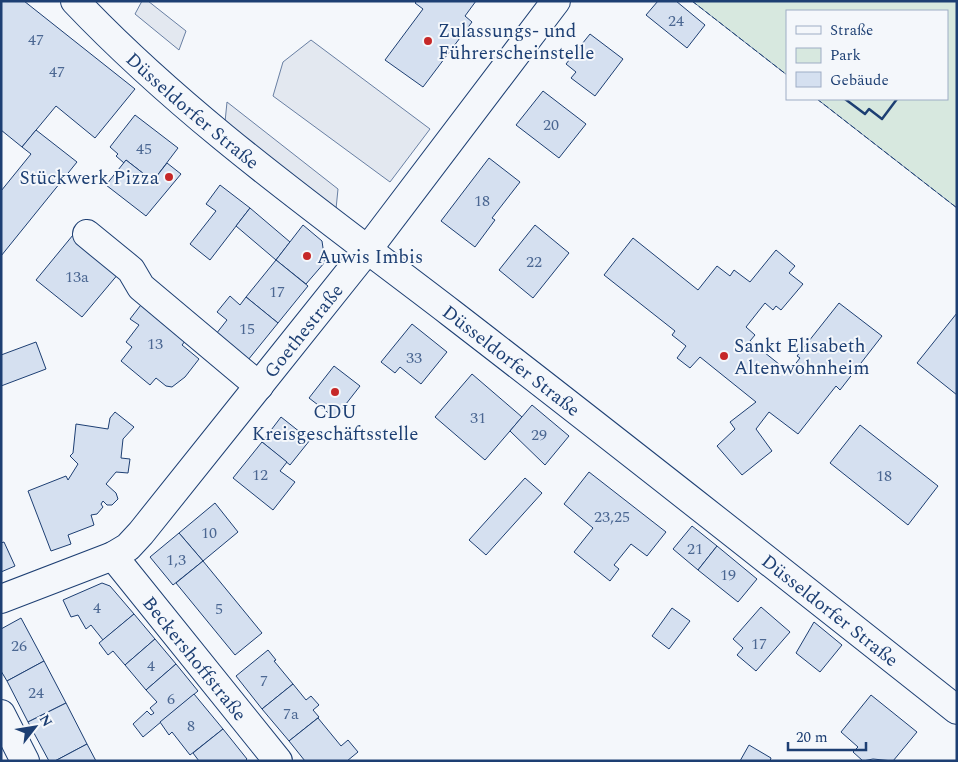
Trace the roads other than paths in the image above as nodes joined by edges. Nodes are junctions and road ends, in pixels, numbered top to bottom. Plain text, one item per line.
1 (75, 1) edge
2 (556, 1) edge
3 (87, 234) dead end
4 (368, 249) junction
5 (259, 386) junction
6 (113, 556) junction
7 (1, 600) edge
8 (957, 710) edge
9 (1, 714) edge
10 (25, 761) edge
11 (278, 761) edge

1 - 4 street, Düsseldorfer Straße
2 - 4 street, Goethestraße
3 - 5 street
4 - 5 street, Goethestraße
4 - 8 street, Düsseldorfer Straße
5 - 6 street, Goethestraße
6 - 7 street, Goethestraße
6 - 11 street, Beckershoffstraße
9 - 10 street

